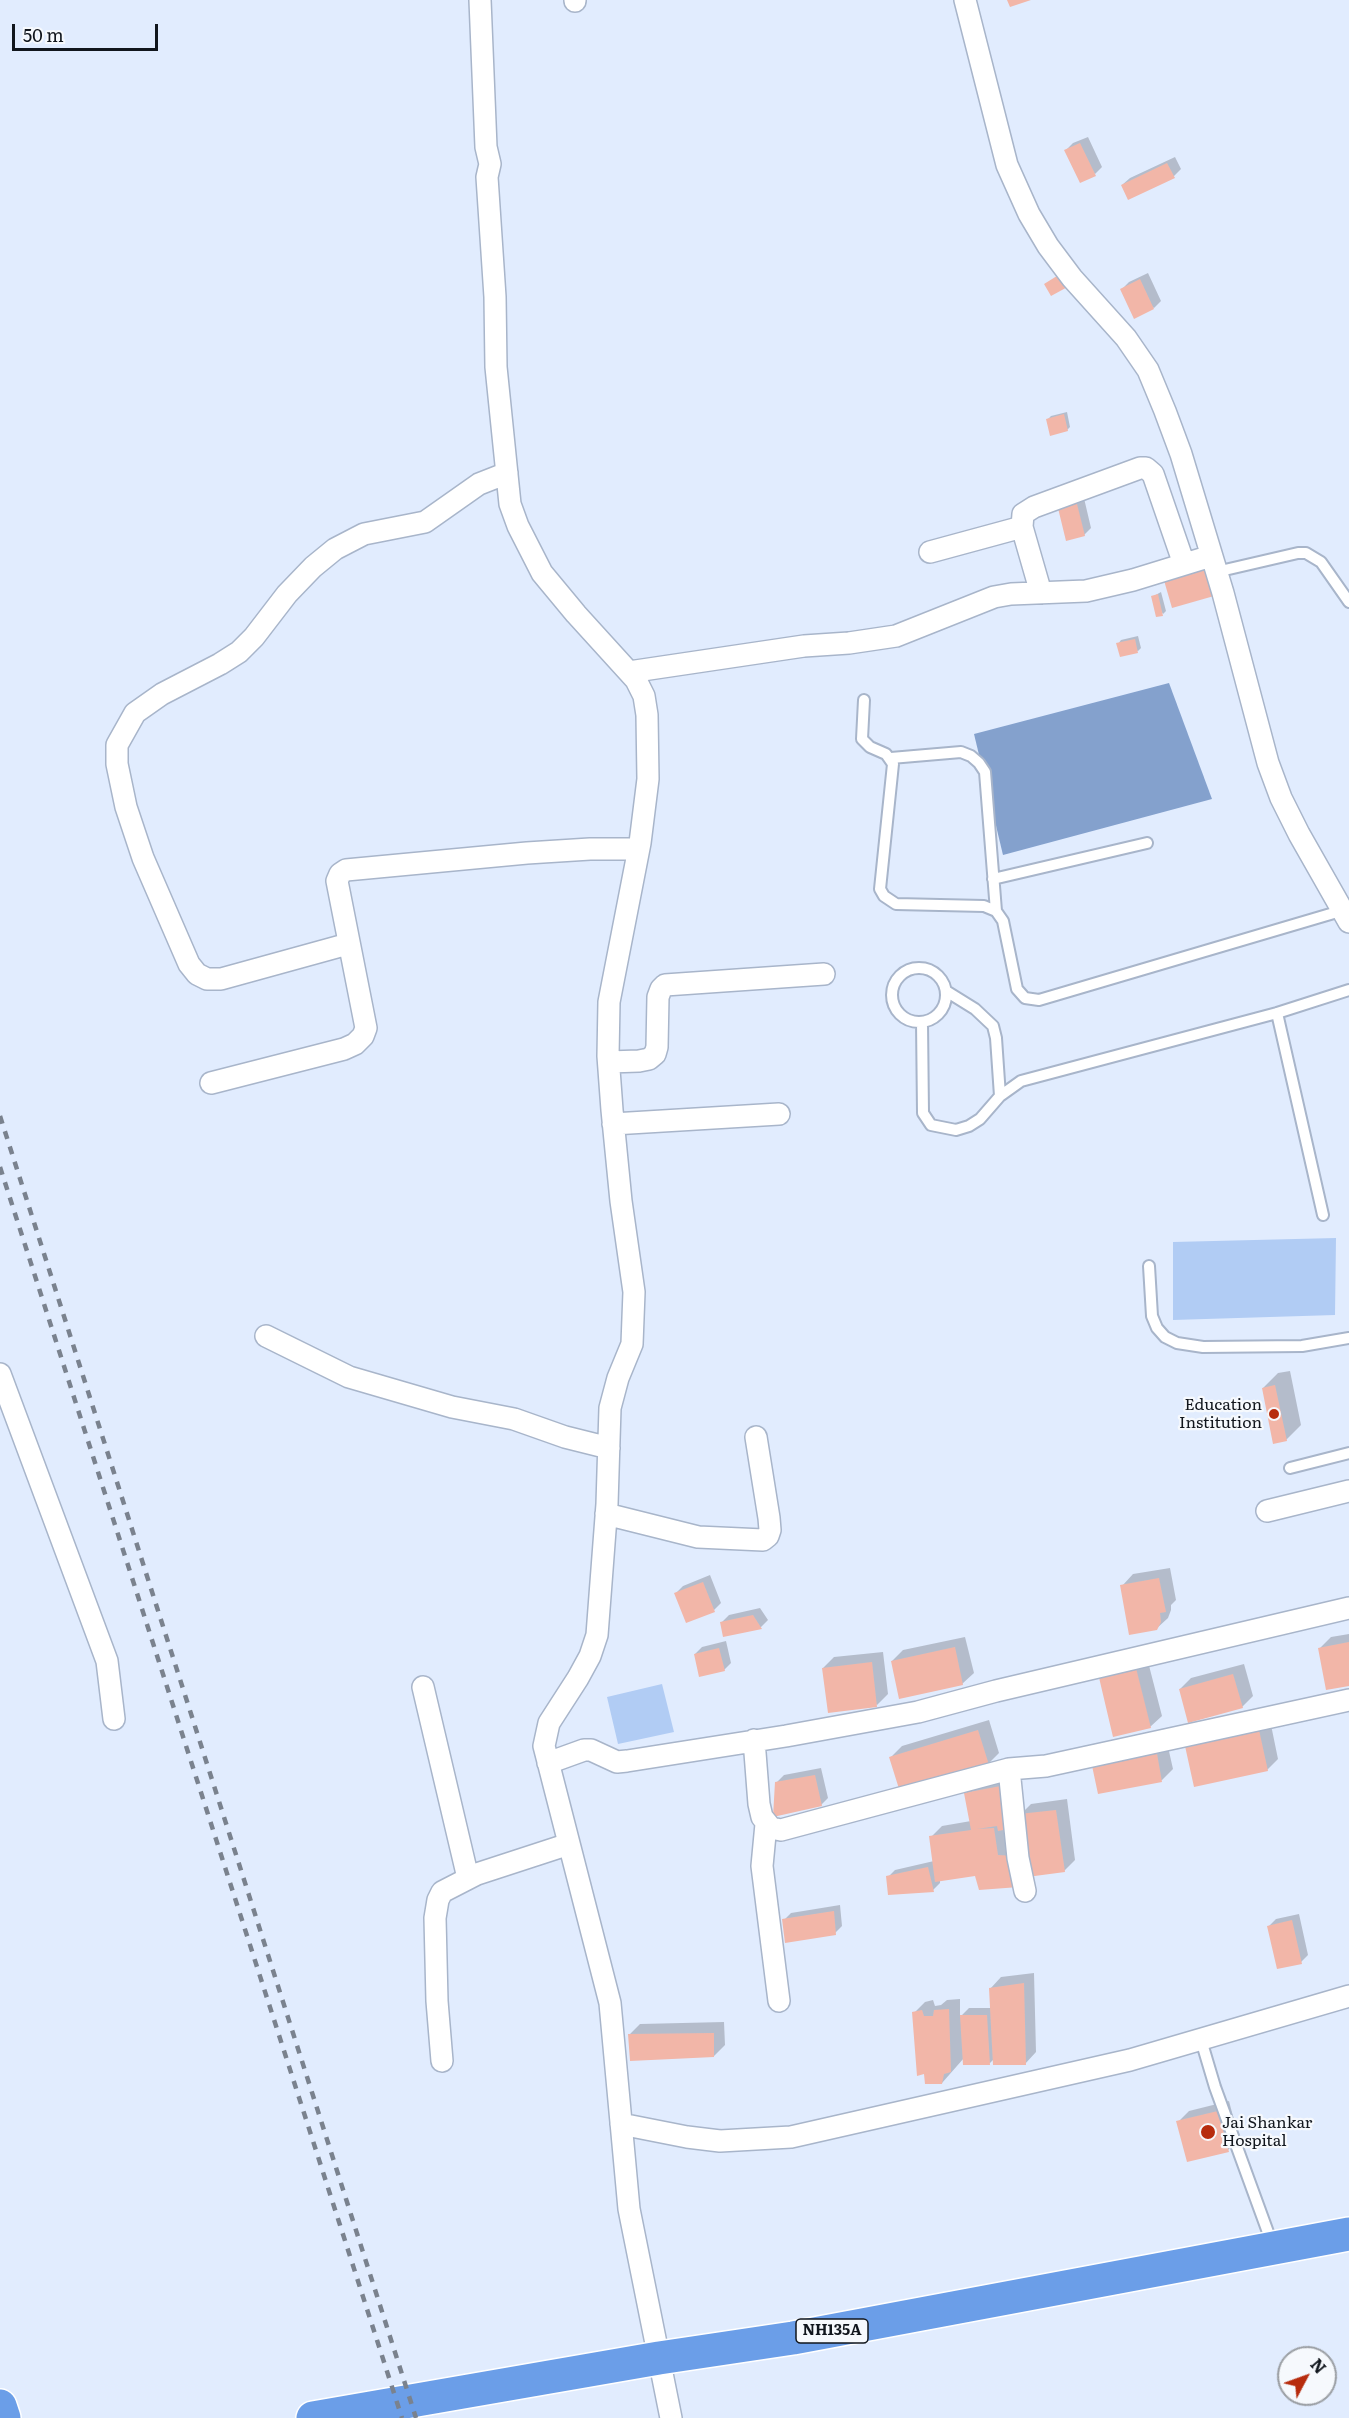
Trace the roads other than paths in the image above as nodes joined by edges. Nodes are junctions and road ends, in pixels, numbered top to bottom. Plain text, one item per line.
1 (480, 0) edge
2 (965, 0) edge
3 (507, 473) junction
4 (1022, 527) junction
5 (930, 552) dead end
6 (1184, 564) junction
7 (1214, 564) junction
8 (1041, 593) junction
9 (1349, 602) edge
10 (629, 672) junction
11 (864, 700) dead end
12 (891, 758) junction
13 (1147, 843) dead end
14 (638, 849) junction
15 (993, 879) junction
16 (996, 911) junction
17 (1347, 913) edge
18 (348, 944) junction
19 (824, 974) dead end
20 (1349, 990) edge
21 (946, 991) junction
22 (1277, 1013) junction
23 (922, 1022) junction
24 (609, 1062) junction
25 (211, 1083) dead end
26 (1000, 1096) junction
27 (779, 1114) dead end
28 (613, 1124) junction
29 (1323, 1215) dead end
30 (1149, 1266) dead end
31 (266, 1336) dead end
32 (1349, 1338) edge
33 (0, 1374) edge
34 (756, 1437) dead end
35 (609, 1448) junction
36 (1349, 1453) edge
37 (1290, 1468) dead end
38 (1349, 1491) edge
39 (1267, 1511) dead end
40 (606, 1514) junction
41 (1349, 1608) edge
42 (423, 1687) dead end
43 (1349, 1700) edge
44 (114, 1719) dead end
45 (754, 1740) junction
46 (548, 1763) junction
47 (1009, 1769) junction
48 (766, 1824) junction
49 (569, 1844) junction
50 (468, 1878) junction
51 (1025, 1891) dead end
52 (1349, 1996) edge
53 (779, 2001) dead end
54 (1201, 2040) junction
55 (442, 2061) dead end
56 (621, 2124) junction
57 (1349, 2234) edge
58 (1274, 2250) junction
59 (659, 2358) junction
60 (0, 2406) edge
61 (3, 2418) edge
62 (313, 2418) edge
63 (671, 2418) edge

1 - 3 street
2 - 7 street
3 - 10 street
3 - 18 street
4 - 5 street
4 - 6 street
4 - 8 street
6 - 7 street
6 - 8 street
7 - 9 lane
7 - 17 street
8 - 10 street
10 - 14 street
11 - 12 lane
12 - 15 lane
12 - 16 lane
13 - 15 lane
14 - 18 street
14 - 24 street
15 - 16 lane
16 - 17 lane
18 - 25 street
19 - 24 street
20 - 22 lane
21 - 23 lane
21 - 23 lane
21 - 26 lane
22 - 26 lane
22 - 29 lane
23 - 26 lane
24 - 28 street
27 - 28 street
28 - 35 street
30 - 32 lane
31 - 35 street
33 - 44 street
34 - 40 street
35 - 40 street
36 - 37 lane
38 - 39 street
40 - 46 street
41 - 45 street
42 - 50 street
43 - 47 street
45 - 46 street
45 - 48 street
46 - 49 street
47 - 48 street
47 - 51 street
48 - 53 street
49 - 50 street
49 - 56 street
50 - 55 street
52 - 54 street
54 - 56 street
54 - 58 lane
56 - 59 street
57 - 58 highway, NH135A
58 - 59 highway, NH135A
59 - 62 highway, NH135A
59 - 63 street
60 - 61 highway

